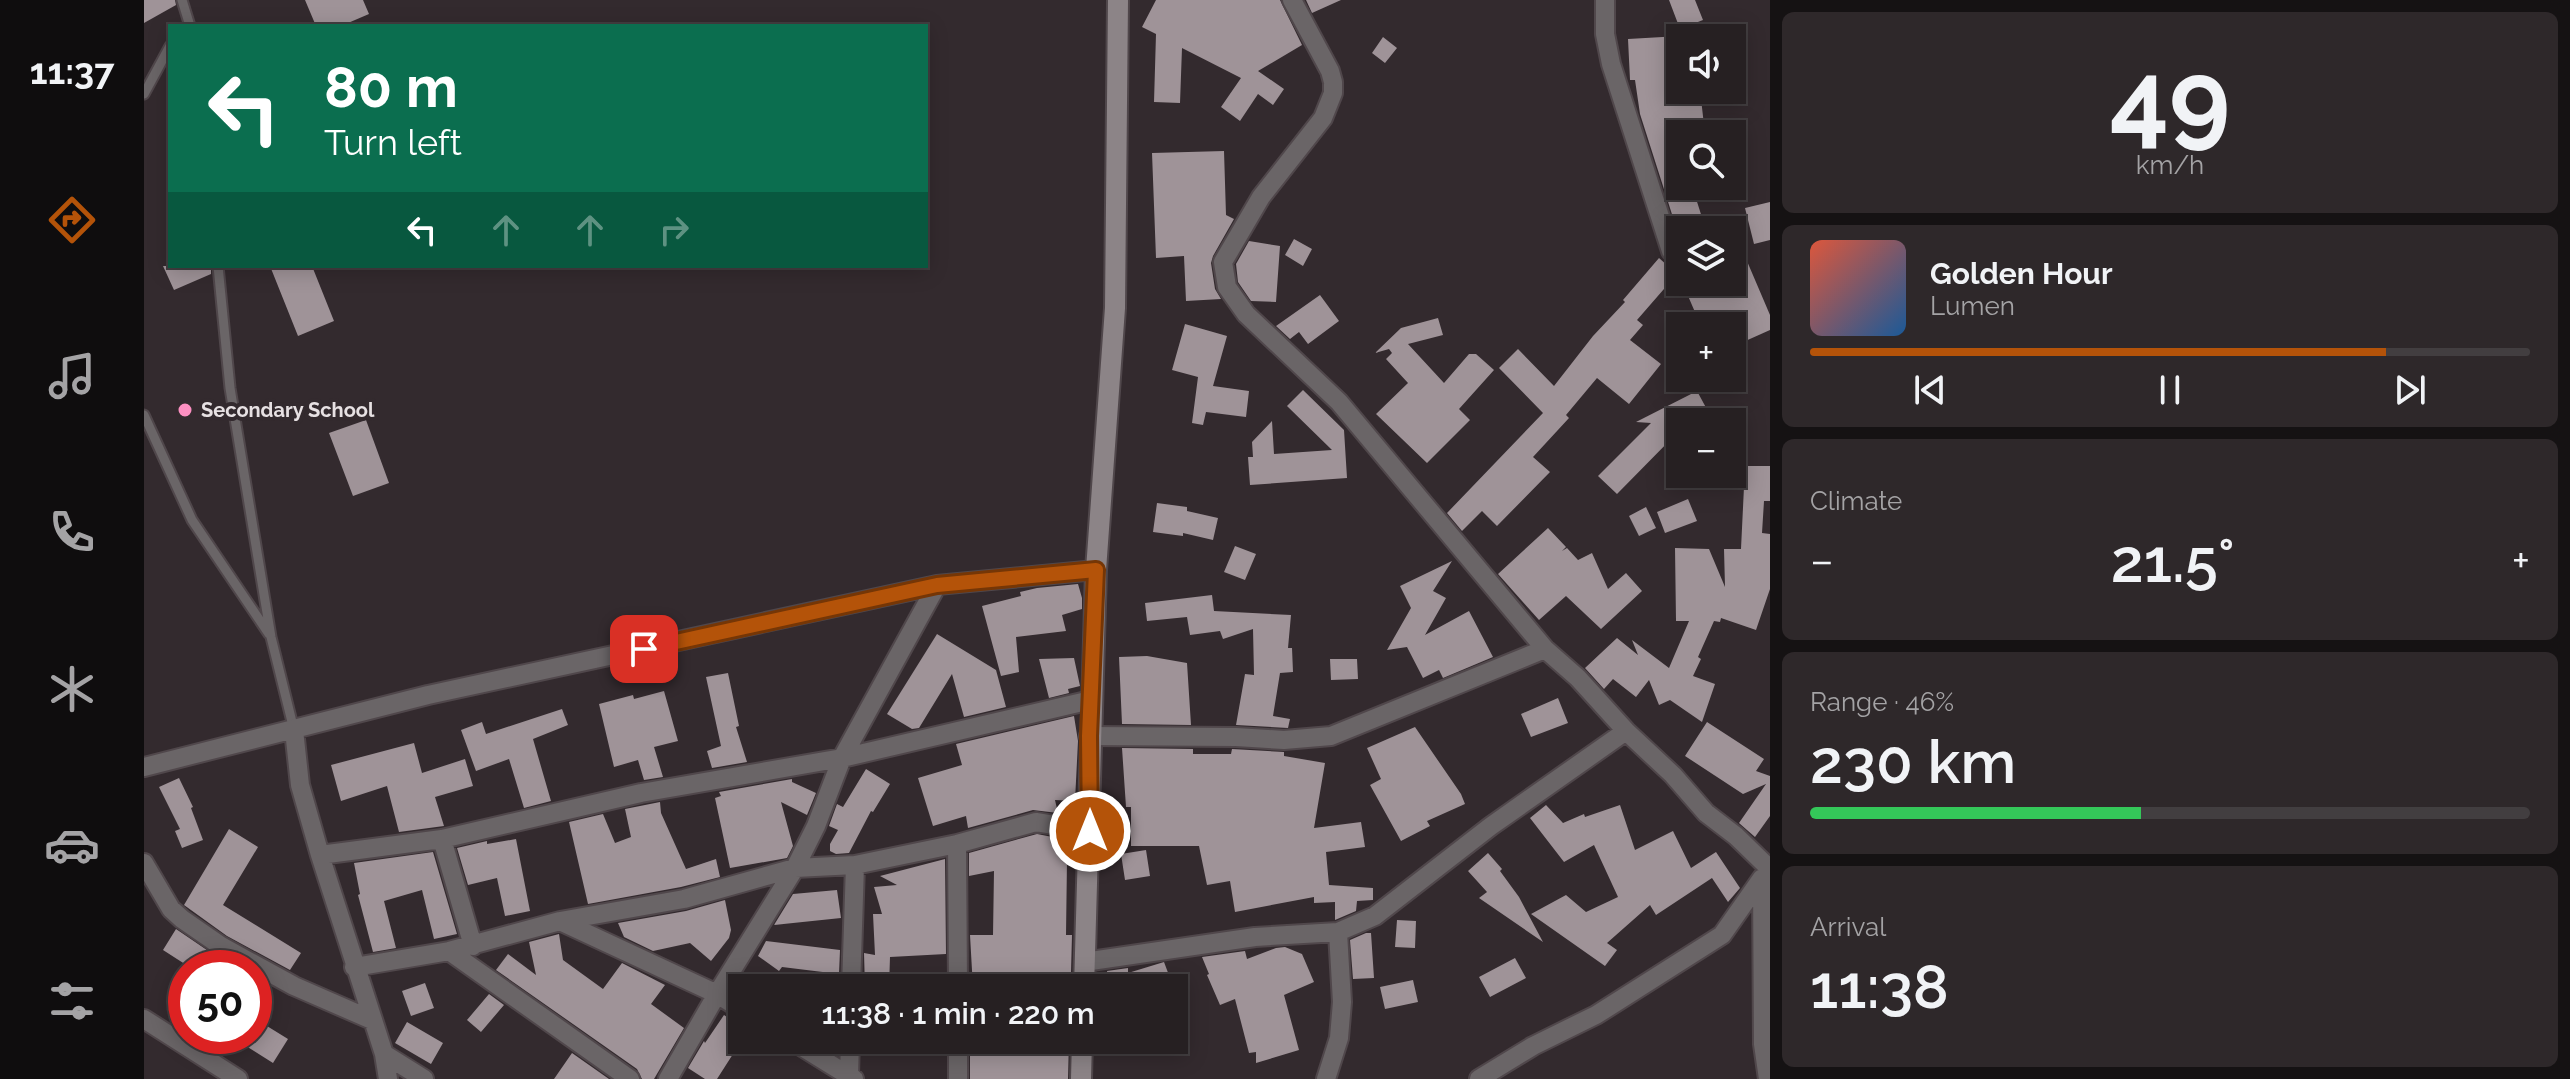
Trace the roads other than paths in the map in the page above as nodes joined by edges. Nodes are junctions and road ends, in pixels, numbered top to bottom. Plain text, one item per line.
1 (182, 0) edge
2 (1118, 0) edge
3 (1292, 0) edge
4 (1605, 0) edge
5 (186, 15) junction
6 (182, 24) edge
7 (189, 24) edge
8 (168, 50) edge
9 (144, 94) edge
10 (1666, 235) edge
11 (218, 268) edge
12 (144, 415) edge
13 (1096, 570) junction
14 (937, 585) junction
15 (271, 637) junction
16 (1545, 649) junction
17 (1091, 700) junction
18 (294, 730) junction
19 (1626, 731) junction
20 (1089, 736) junction
21 (842, 758) junction
22 (144, 767) edge
23 (1090, 831) junction
24 (442, 839) junction
25 (957, 844) junction
26 (320, 855) junction
27 (144, 863) edge
28 (855, 865) junction
29 (795, 868) junction
30 (1767, 874) edge
31 (560, 921) junction
32 (1338, 932) junction
33 (473, 946) junction
34 (449, 951) junction
35 (1084, 962) junction
36 (354, 967) junction
37 (851, 974) edge
38 (958, 974) edge
39 (1084, 974) edge
40 (717, 994) junction
41 (728, 1001) edge
42 (144, 1019) edge
43 (372, 1020) junction
44 (384, 1054) junction
45 (813, 1054) edge
46 (850, 1054) edge
47 (958, 1054) edge
48 (1082, 1054) edge
49 (851, 1078) edge
50 (238, 1079) edge
51 (388, 1079) edge
52 (424, 1079) edge
53 (630, 1079) edge
54 (668, 1079) edge
55 (958, 1079) edge
56 (1081, 1079) edge
57 (1326, 1079) edge
58 (1479, 1079) edge
59 (1768, 1079) edge

1 - 5 lane
2 - 13 main road
3 - 16 street
4 - 10 street
5 - 6 lane
5 - 7 lane
8 - 9 lane
11 - 15 lane
12 - 15 lane
13 - 14 street
13 - 17 main road
14 - 18 street
14 - 21 street
15 - 18 lane
16 - 19 street
16 - 20 street
17 - 20 main road
17 - 21 street
18 - 22 street
18 - 26 street
19 - 30 street
19 - 32 street
20 - 23 main road
21 - 24 street
21 - 29 street
23 - 25 street
23 - 35 main road
24 - 26 street
24 - 33 street
25 - 28 street
25 - 38 street
26 - 36 street
27 - 43 street
28 - 29 street
28 - 37 street
29 - 31 street
29 - 40 street
30 - 58 street
30 - 59 street
31 - 33 street
31 - 40 street
32 - 35 street
32 - 57 street
33 - 34 street
34 - 36 street
34 - 53 street
35 - 39 main road
36 - 43 street
40 - 41 street
40 - 54 street
42 - 50 street
43 - 44 street
44 - 51 street
44 - 52 street
45 - 49 street
46 - 49 street
47 - 55 street
48 - 56 main road

